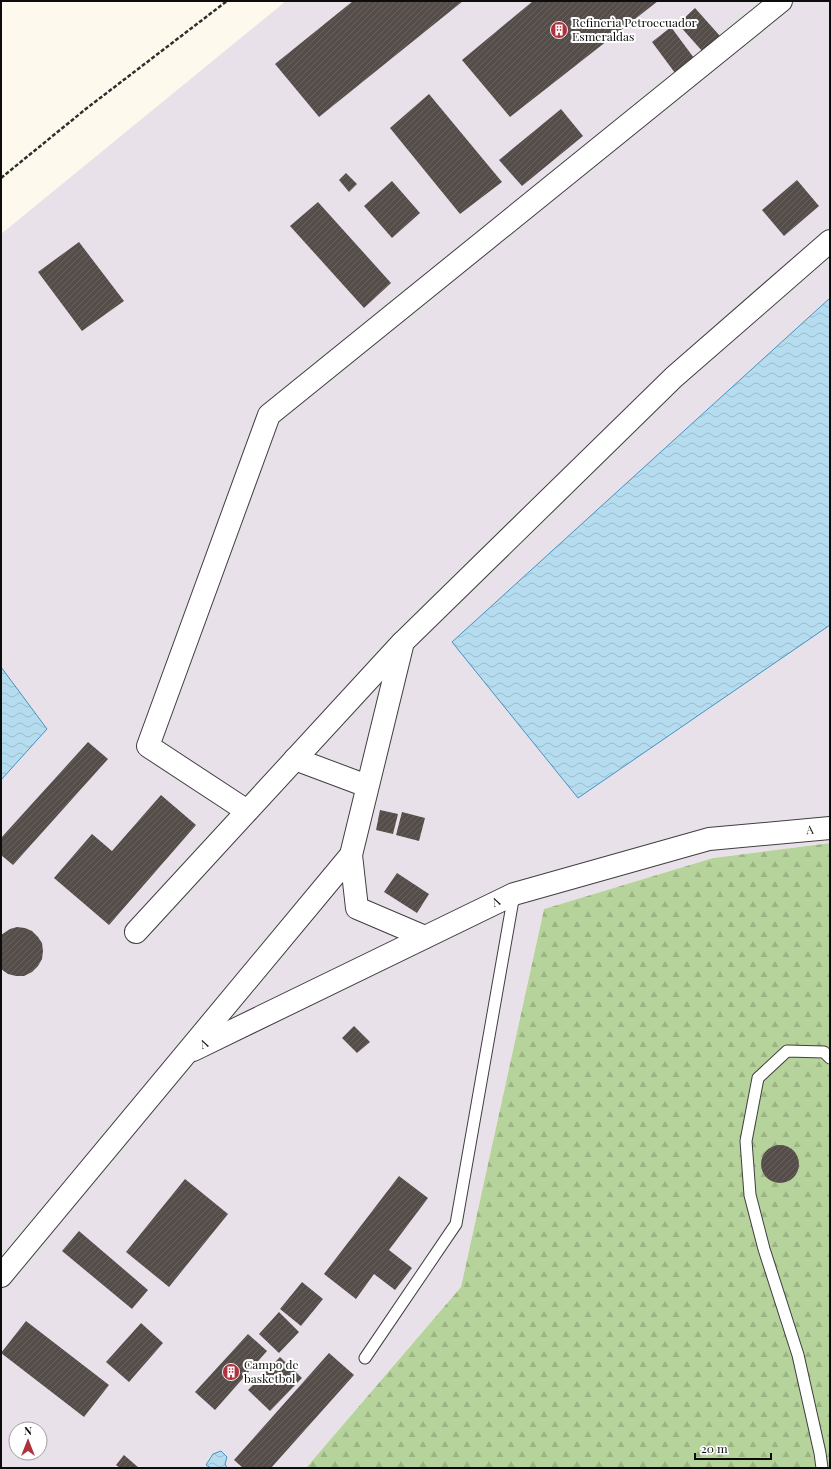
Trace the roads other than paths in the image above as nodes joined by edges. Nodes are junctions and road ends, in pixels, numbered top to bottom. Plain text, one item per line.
1 (780, 1) edge
2 (830, 241) edge
3 (402, 642) junction
4 (295, 759) junction
5 (367, 786) junction
6 (247, 811) junction
7 (830, 828) edge
8 (351, 855) junction
9 (514, 894) junction
10 (136, 932) dead end
11 (425, 937) junction
12 (186, 1053) junction
13 (830, 1058) edge
14 (1, 1276) edge
15 (365, 1358) dead end
16 (822, 1468) edge

1 - 6 street
2 - 3 street
3 - 4 street
3 - 5 street
4 - 5 street
4 - 6 street
5 - 8 street
6 - 10 street
7 - 9 street, A
8 - 11 street
8 - 12 street
9 - 11 street, A
9 - 15 lane
11 - 12 street, A
12 - 14 street
13 - 16 lane

